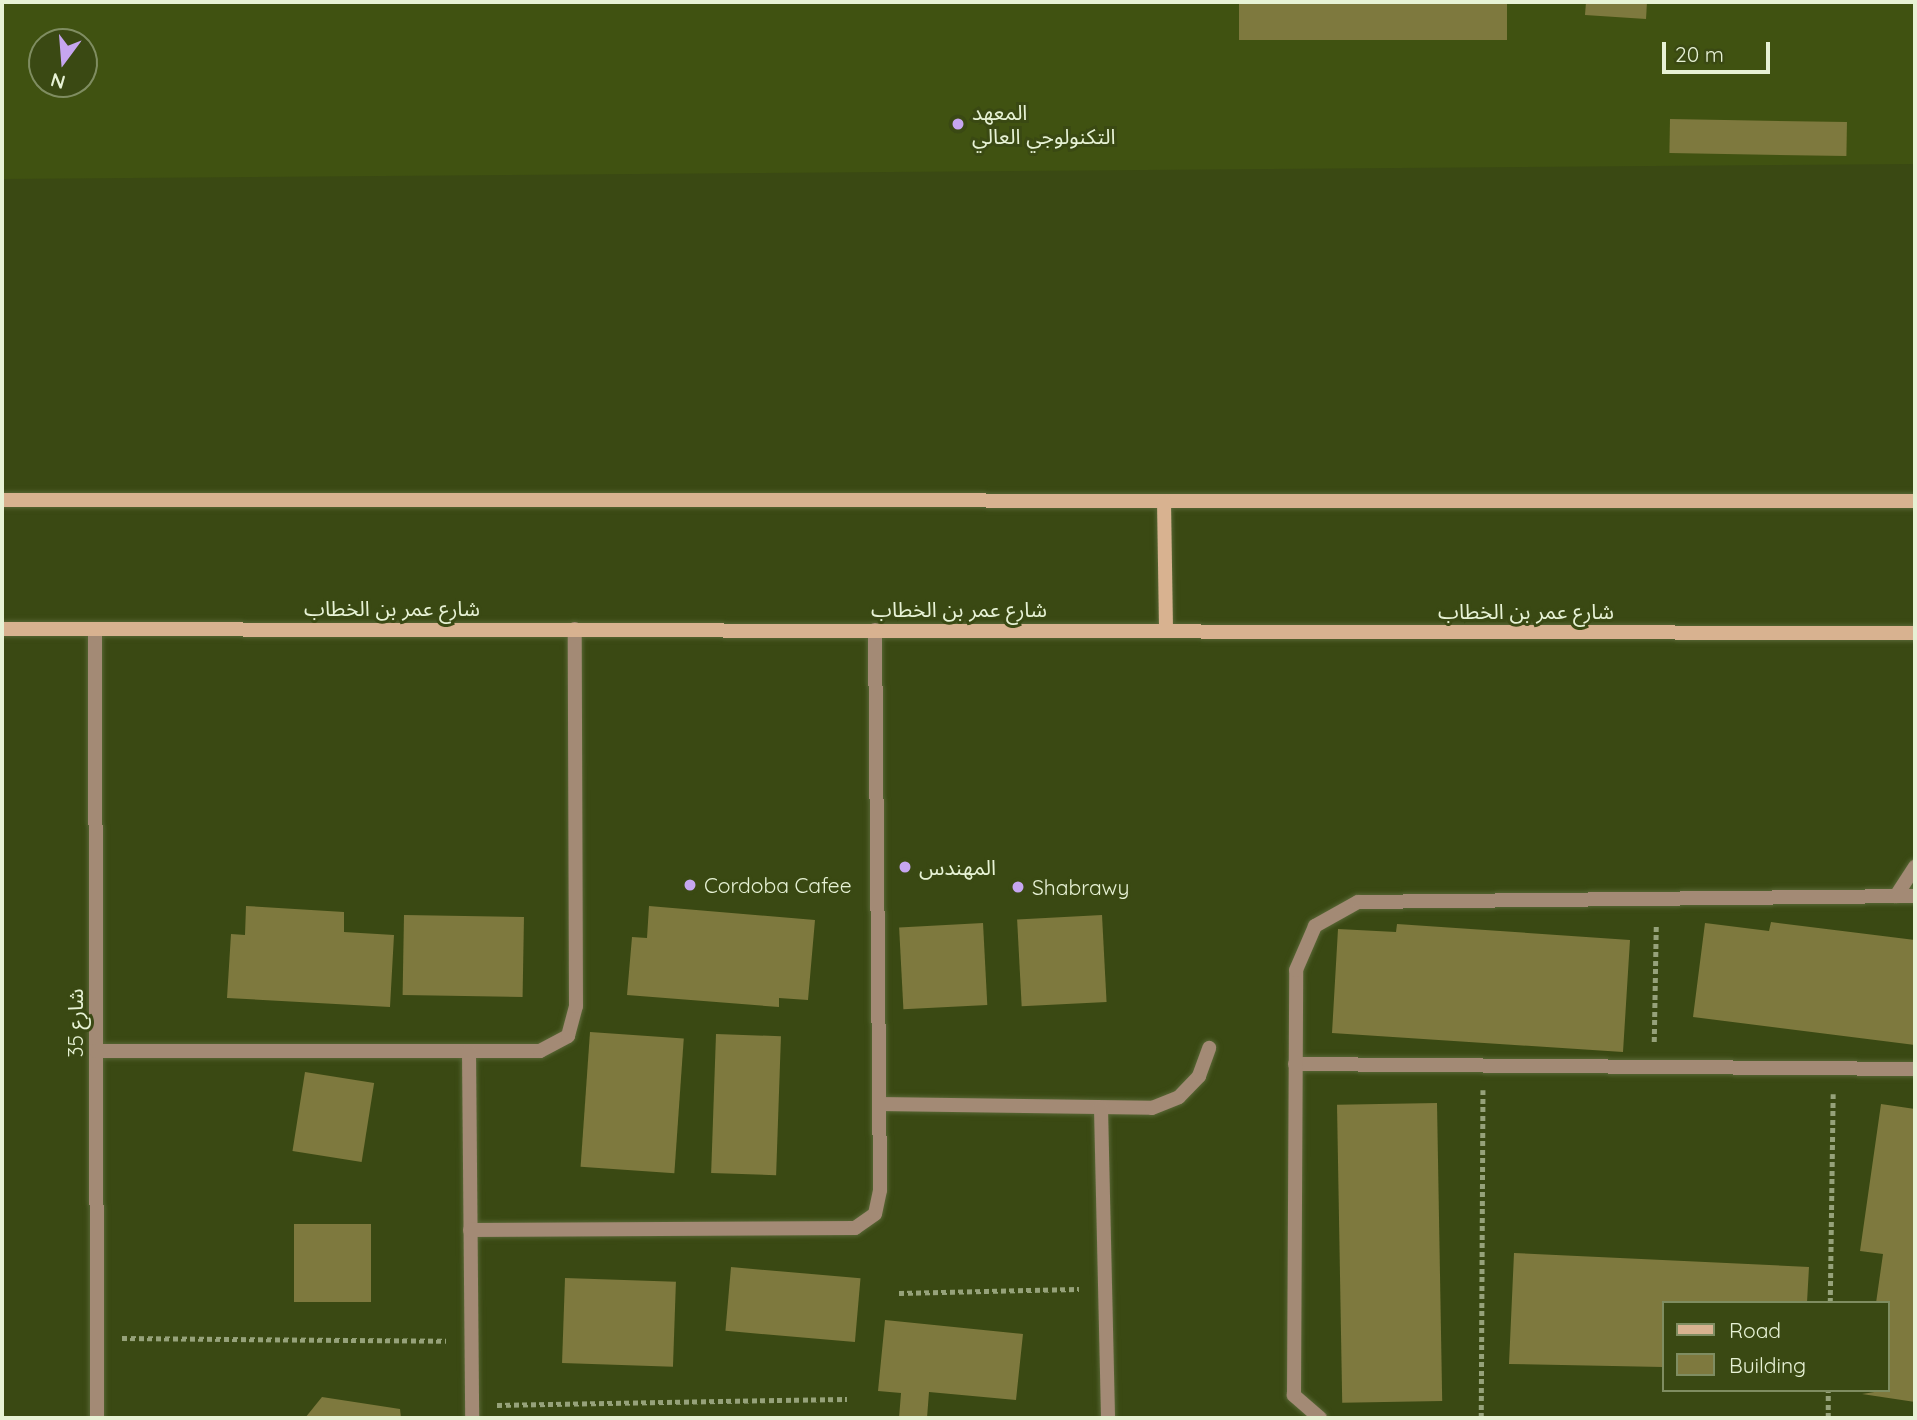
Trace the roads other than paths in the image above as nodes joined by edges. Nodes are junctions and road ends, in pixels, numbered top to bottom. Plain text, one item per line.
1 (2, 500) edge
2 (1164, 501) junction
3 (1915, 501) edge
4 (2, 629) edge
5 (95, 629) junction
6 (575, 629) junction
7 (875, 630) junction
8 (1166, 631) junction
9 (1915, 632) edge
10 (1915, 867) edge
11 (1896, 896) junction
12 (1915, 896) edge
13 (1209, 1048) dead end
14 (96, 1051) junction
15 (469, 1051) junction
16 (1295, 1064) junction
17 (1915, 1069) edge
18 (879, 1104) junction
19 (1101, 1108) junction
20 (470, 1230) junction
21 (472, 1412) edge
22 (97, 1418) edge
23 (1108, 1418) edge
24 (1320, 1418) edge

1 - 2 street
2 - 3 street
2 - 8 street
4 - 5 street, شارع عمر بن الخطاب
5 - 6 street, شارع عمر بن الخطاب
5 - 14 street, شارع 35
6 - 7 street, شارع عمر بن الخطاب
6 - 15 street
7 - 8 street, شارع عمر بن الخطاب
7 - 18 street
8 - 9 street, شارع عمر بن الخطاب
10 - 11 street
11 - 12 street
11 - 16 street
13 - 19 street
14 - 15 street
14 - 22 street, شارع 35
15 - 20 street
16 - 17 street
16 - 24 street
18 - 19 street
18 - 20 street
19 - 23 street
20 - 21 street

